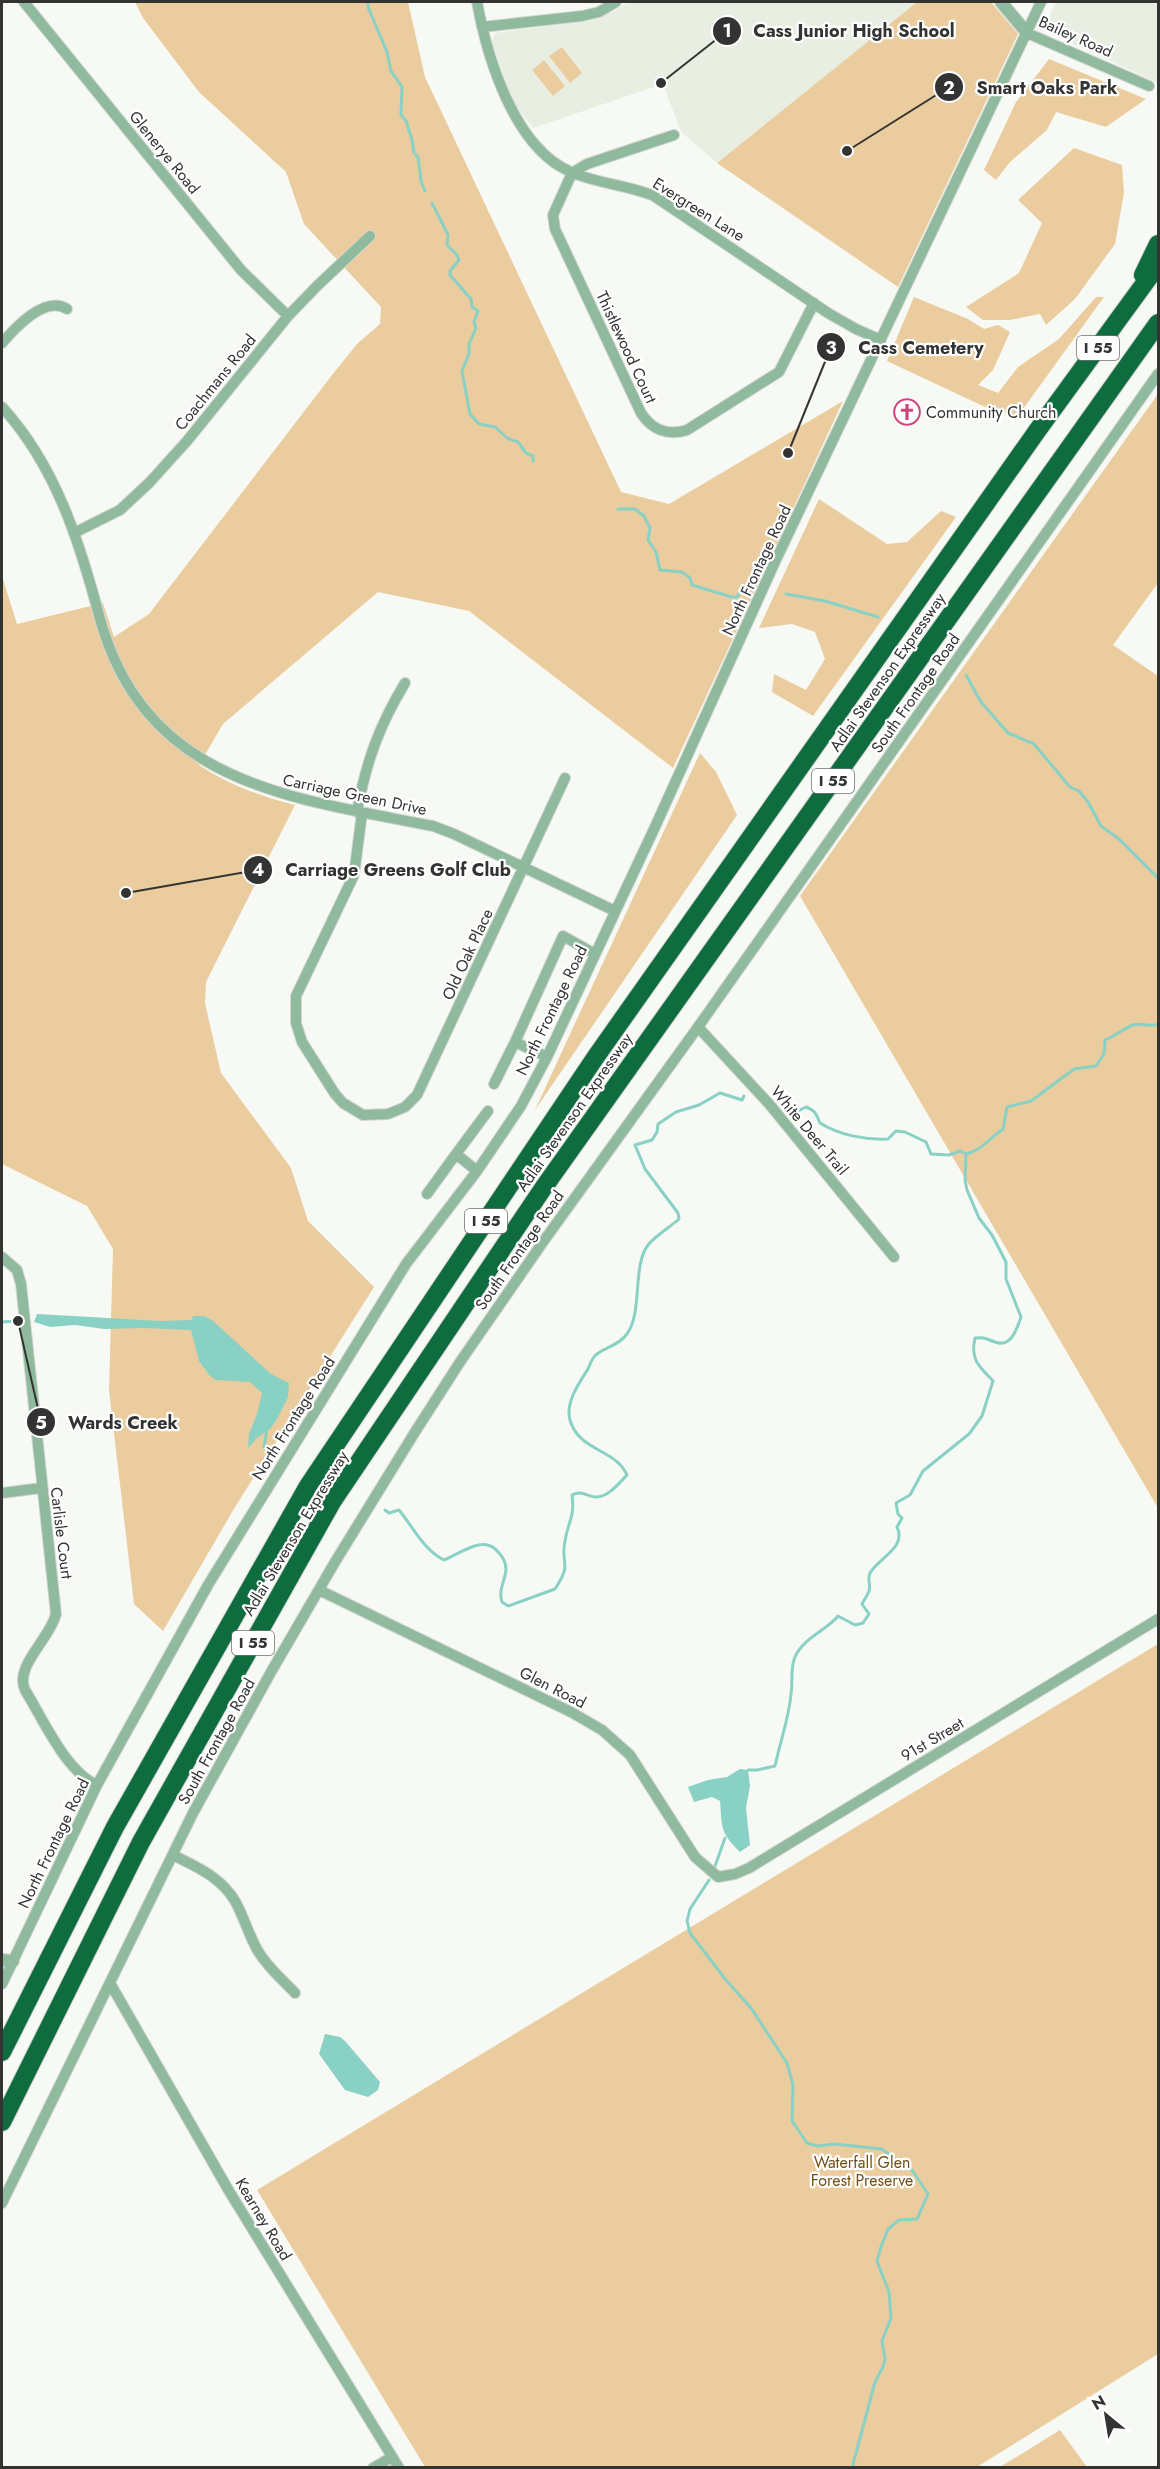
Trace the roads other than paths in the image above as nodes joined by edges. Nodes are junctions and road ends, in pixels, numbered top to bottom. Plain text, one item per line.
1 (24, 2) edge
2 (477, 2) edge
3 (616, 2) edge
4 (1001, 2) edge
5 (1041, 2) edge
6 (482, 27) junction
7 (1027, 33) junction
8 (1149, 86) dead end
9 (674, 135) dead end
10 (572, 173) junction
11 (370, 236) dead end
12 (1158, 244) edge
13 (1158, 265) edge
14 (814, 303) junction
15 (67, 309) dead end
16 (288, 316) junction
17 (1121, 316) junction
18 (1158, 323) edge
19 (1158, 335) edge
20 (881, 340) junction
21 (2, 343) edge
22 (1158, 374) edge
23 (1121, 375) junction
24 (2, 407) edge
25 (74, 532) junction
26 (405, 683) dead end
27 (565, 778) dead end
28 (360, 812) junction
29 (524, 866) junction
30 (615, 911) junction
31 (595, 954) junction
32 (698, 1027) junction
33 (515, 1042) junction
34 (547, 1058) junction
35 (494, 1084) dead end
36 (488, 1110) dead end
37 (456, 1154) junction
38 (477, 1171) junction
39 (427, 1194) dead end
40 (2, 1257) edge
41 (894, 1257) dead end
42 (41, 1488) junction
43 (2, 1493) edge
44 (319, 1590) junction
45 (1158, 1618) edge
46 (98, 1785) junction
47 (173, 1855) junction
48 (718, 1877) joint
49 (7, 1960) edge
50 (110, 1983) junction
51 (2, 1984) edge
52 (295, 1993) dead end
53 (2, 2052) edge
54 (2, 2122) edge
55 (2, 2203) edge
56 (392, 2457) junction
57 (373, 2468) edge
58 (399, 2468) edge

1 - 16 street, Glenerye Road
2 - 6 street, Evergreen Lane
3 - 6 street
4 - 7 street, Bailey Road
5 - 7 street, North Frontage Road
6 - 10 street, Evergreen Lane
7 - 8 street, Bailey Road
7 - 20 street, North Frontage Road
9 - 10 street
10 - 14 street, Evergreen Lane
10 - 14 street, Thistlewood Court
11 - 16 street, Coachmans Road
12 - 17 highway
13 - 17 highway, Adlai Stevenson Expressway / I 55
14 - 20 street, Evergreen Lane
15 - 21 street
16 - 25 street, Coachmans Road
17 - 53 highway, Adlai Stevenson Expressway / I 55
18 - 23 highway, Adlai Stevenson Expressway / I 55
19 - 23 highway
20 - 30 street, North Frontage Road
22 - 32 street, South Frontage Road
23 - 54 highway, Adlai Stevenson Expressway / I 55
24 - 25 street, Carriage Green Drive
25 - 28 street, Carriage Green Drive
26 - 28 street, Old Oak Place
27 - 29 street, Old Oak Place
28 - 29 street, Carriage Green Drive
28 - 29 street, Old Oak Place
29 - 30 street, Carriage Green Drive
30 - 31 street, North Frontage Road
31 - 33 street
31 - 34 street, North Frontage Road
32 - 41 street, White Deer Trail
32 - 44 street, South Frontage Road
33 - 34 street
33 - 35 street
34 - 38 street, North Frontage Road
36 - 37 street
37 - 38 street
37 - 39 street
38 - 46 street, North Frontage Road
40 - 42 street, Carlisle Court
42 - 43 street
42 - 46 street, Carlisle Court
44 - 47 street, South Frontage Road
44 - 48 street, Glen Road
45 - 48 street, 91st Street
46 - 49 street, North Frontage Road
47 - 50 street, South Frontage Road
47 - 52 street
49 - 51 street, North Frontage Road
50 - 55 street, South Frontage Road
50 - 56 street, Kearney Road
56 - 57 street
56 - 58 street, Kearney Road

